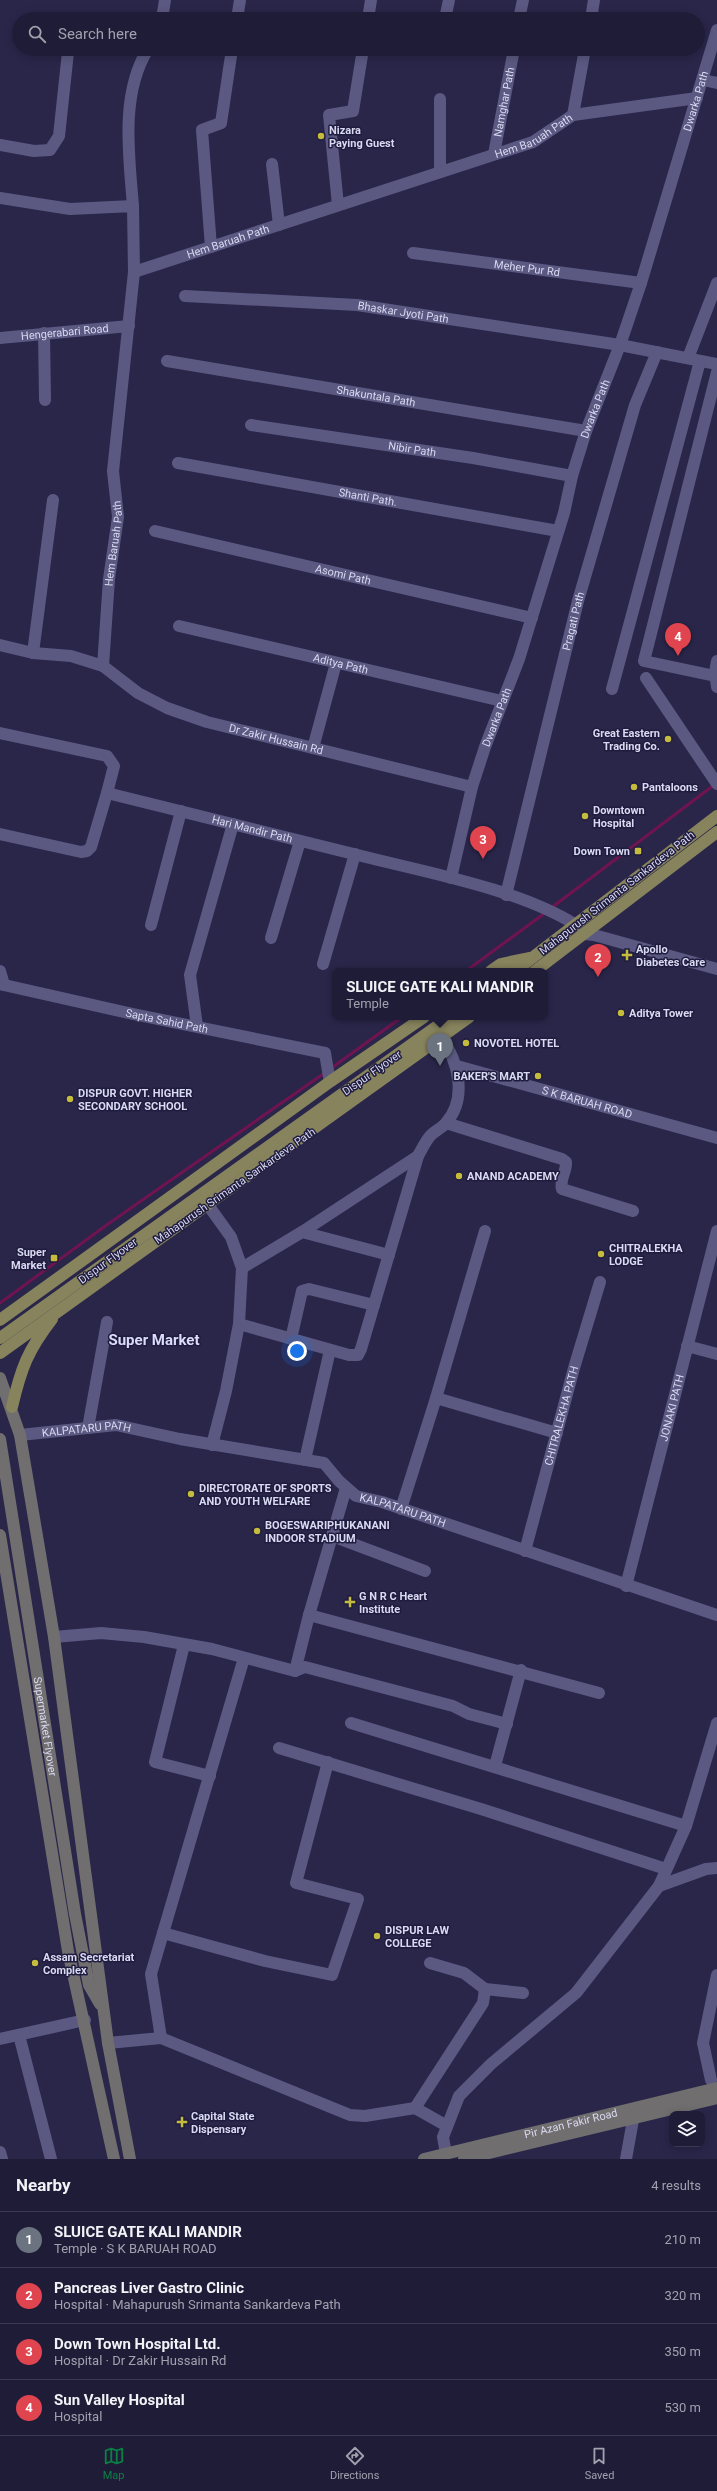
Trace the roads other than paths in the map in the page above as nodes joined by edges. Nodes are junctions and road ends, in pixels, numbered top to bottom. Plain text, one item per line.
1 (164, 0) edge
2 (240, 0) edge
3 (371, 0) edge
4 (449, 0) edge
5 (523, 0) edge
6 (594, 0) edge
7 (163, 12) edge
8 (238, 12) edge
9 (369, 12) edge
10 (446, 12) edge
11 (520, 12) edge
12 (592, 12) edge
13 (717, 30) edge
14 (68, 56) edge
15 (145, 56) edge
16 (231, 56) edge
17 (362, 56) edge
18 (513, 56) edge
19 (584, 56) edge
20 (703, 80) junction
21 (717, 83) edge
22 (697, 98) junction
23 (440, 99) dead end
24 (573, 115) junction
25 (0, 145) edge
26 (494, 154) junction
27 (272, 164) dead end
28 (440, 172) junction
29 (0, 198) edge
30 (338, 205) junction
31 (133, 206) junction
32 (279, 225) junction
33 (211, 247) junction
34 (413, 253) dead end
35 (134, 272) junction
36 (641, 283) junction
37 (717, 283) edge
38 (185, 296) dead end
39 (129, 326) junction
40 (44, 333) junction
41 (0, 338) edge
42 (620, 345) junction
43 (657, 352) junction
44 (694, 360) junction
45 (167, 361) dead end
46 (717, 364) edge
47 (717, 372) edge
48 (45, 400) dead end
49 (251, 425) dead end
50 (586, 431) junction
51 (178, 463) dead end
52 (572, 476) junction
53 (53, 500) dead end
54 (155, 531) dead end
55 (558, 531) junction
56 (532, 618) junction
57 (179, 626) dead end
58 (0, 645) edge
59 (33, 653) junction
60 (717, 661) edge
61 (336, 663) junction
62 (103, 666) junction
63 (646, 678) dead end
64 (716, 682) edge
65 (612, 689) dead end
66 (502, 701) junction
67 (0, 733) edge
68 (313, 748) junction
69 (715, 781) edge
70 (472, 787) junction
71 (107, 793) junction
72 (181, 811) junction
73 (717, 816) edge
74 (233, 824) junction
75 (717, 832) edge
76 (0, 834) edge
77 (300, 841) junction
78 (356, 854) junction
79 (451, 878) junction
80 (506, 896) junction
81 (151, 925) dead end
82 (576, 926) junction
83 (585, 934) junction
84 (271, 938) dead end
85 (323, 964) dead end
86 (532, 964) edge
87 (495, 968) edge
88 (522, 968) edge
89 (0, 970) edge
90 (717, 970) edge
91 (2, 985) edge
92 (419, 1020) edge
93 (446, 1020) edge
94 (465, 1020) edge
95 (197, 1026) junction
96 (441, 1036) junction
97 (457, 1066) junction
98 (330, 1079) junction
99 (446, 1123) junction
100 (717, 1138) edge
101 (418, 1156) junction
102 (208, 1205) junction
103 (633, 1211) dead end
104 (717, 1230) edge
105 (485, 1231) dead end
106 (302, 1232) junction
107 (389, 1255) junction
108 (242, 1268) junction
109 (61, 1275) junction
110 (600, 1282) dead end
111 (77, 1296) junction
112 (374, 1305) junction
113 (62, 1307) junction
114 (0, 1320) edge
115 (107, 1322) dead end
116 (239, 1324) junction
117 (0, 1338) edge
118 (291, 1339) junction
119 (688, 1346) junction
120 (330, 1350) junction
121 (0, 1353) edge
122 (717, 1354) edge
123 (0, 1378) edge
124 (436, 1398) junction
125 (12, 1407) junction
126 (88, 1428) junction
127 (557, 1434) junction
128 (20, 1435) junction
129 (0, 1439) edge
130 (212, 1445) junction
131 (305, 1460) junction
132 (346, 1488) junction
133 (401, 1508) junction
134 (0, 1535) edge
135 (332, 1536) junction
136 (526, 1551) junction
137 (425, 1571) dead end
138 (626, 1586) junction
139 (308, 1615) junction
140 (717, 1615) edge
141 (54, 1637) junction
142 (184, 1645) junction
143 (244, 1658) junction
144 (521, 1670) junction
145 (295, 1671) junction
146 (600, 1693) dead end
147 (351, 1723) dead end
148 (717, 1723) edge
149 (507, 1724) junction
150 (279, 1748) dead end
151 (712, 1758) edge
152 (328, 1762) junction
153 (495, 1766) junction
154 (210, 1776) junction
155 (686, 1826) junction
156 (717, 1868) edge
157 (666, 1869) junction
158 (659, 1886) junction
159 (163, 1933) junction
160 (430, 1963) dead end
161 (717, 1975) edge
162 (485, 1989) junction
163 (523, 1992) dead end
164 (103, 2009) junction
165 (85, 2020) junction
166 (19, 2035) junction
167 (161, 2038) junction
168 (0, 2039) edge
169 (108, 2043) junction
170 (714, 2084) edge
171 (717, 2098) edge
172 (415, 2108) junction
173 (635, 2113) junction
174 (447, 2126) junction
175 (0, 2152) edge
176 (446, 2154) junction
177 (2, 2159) edge
178 (50, 2159) edge
179 (114, 2159) edge
180 (130, 2159) edge
181 (424, 2159) edge
182 (464, 2159) edge
183 (626, 2159) edge

1 - 7 street
2 - 8 street
3 - 9 street
4 - 10 street
5 - 11 street
6 - 12 street
13 - 20 street, Dwarka Path
14 - 25 street
15 - 31 street
16 - 33 street
17 - 30 street
18 - 26 street, Namghar Path
19 - 24 street
20 - 21 street
20 - 22 street, Dwarka Path
22 - 24 street, Hem Baruah Path
22 - 36 street, Dwarka Path
23 - 28 street
24 - 26 street, Hem Baruah Path
26 - 28 street, Hem Baruah Path
27 - 32 street
28 - 30 street, Hem Baruah Path
29 - 31 street
30 - 32 street, Hem Baruah Path
31 - 35 street
32 - 33 street, Hem Baruah Path
33 - 35 street, Hem Baruah Path
34 - 36 street, Meher Pur Rd
35 - 39 street, Hem Baruah Path
36 - 42 street, Dwarka Path
37 - 44 street
38 - 42 street, Bhaskar Jyoti Path
39 - 40 street, Hengerabari Road
39 - 62 street, Hem Baruah Path
40 - 41 street, Hengerabari Road
40 - 48 street
42 - 43 street, Bhaskar Jyoti Path
42 - 50 street, Dwarka Path
43 - 44 street, Bhaskar Jyoti Path
43 - 80 street, Pragati Path
44 - 46 street, Bhaskar Jyoti Path
44 - 65 street
45 - 50 street, Shakuntala Path
47 - 64 street
49 - 52 street, Nibir Path
50 - 52 street, Dwarka Path
51 - 55 street, Shanti Path.
52 - 55 street, Dwarka Path
53 - 59 street
54 - 56 street, Asomi Path
55 - 56 street, Dwarka Path
56 - 66 street, Dwarka Path
57 - 61 street, Aditya Path
58 - 59 street, Dr Zakir Hussain Rd
59 - 62 street, Dr Zakir Hussain Rd
60 - 64 street
61 - 66 street, Aditya Path
61 - 68 street
62 - 68 street, Dr Zakir Hussain Rd
63 - 69 street
66 - 70 street, Dwarka Path
67 - 71 street
68 - 70 street, Dr Zakir Hussain Rd
70 - 79 street
71 - 72 street, Hari Mandir Path
71 - 76 street
72 - 74 street, Hari Mandir Path
72 - 81 street
73 - 82 main road, Mahapurush Srimanta Sankardeva Path
74 - 77 street, Hari Mandir Path
74 - 95 street
75 - 83 main road, Mahapurush Srimanta Sankardeva Path
77 - 78 street, Hari Mandir Path
77 - 84 street
78 - 79 street, Hari Mandir Path
78 - 85 street
79 - 80 street, Hari Mandir Path
80 - 82 street, Hari Mandir Path
82 - 86 main road, Mahapurush Srimanta Sankardeva Path
83 - 86 main road, Mahapurush Srimanta Sankardeva Path
83 - 90 street
86 - 87 main road, Mahapurush Srimanta Sankardeva Path
86 - 88 main road
89 - 91 street
91 - 95 street, Sapta Sahid Path
92 - 98 main road
93 - 117 main road, Dispur Flyover
94 - 96 main road, Mahapurush Srimanta Sankardeva Path
95 - 98 street, Sapta Sahid Path
96 - 97 street
96 - 102 main road, Mahapurush Srimanta Sankardeva Path
97 - 99 street
97 - 100 street, S K BARUAH ROAD
98 - 109 main road
99 - 101 street
99 - 103 street
101 - 106 street
101 - 107 street
102 - 108 street
102 - 111 main road, Mahapurush Srimanta Sankardeva Path
104 - 119 street, JONAKI PATH
105 - 124 street
106 - 107 street
106 - 108 street
107 - 112 street
108 - 116 street
109 - 111 main road
109 - 114 main road
110 - 127 street, CHITRALEKHA PATH
111 - 113 main road, Mahapurush Srimanta Sankardeva Path
112 - 118 street
112 - 120 street
113 - 121 main road, Mahapurush Srimanta Sankardeva Path
113 - 125 main road
115 - 126 street
116 - 118 street
116 - 130 street
118 - 120 street
119 - 122 street
119 - 138 street, JONAKI PATH
120 - 131 street
123 - 125 main road
124 - 127 street
124 - 133 street
125 - 128 main road
126 - 128 street, KALPATARU PATH
126 - 130 street, KALPATARU PATH
127 - 136 street, CHITRALEKHA PATH
128 - 141 main road
129 - 164 main road, Supermarket Flyover
130 - 131 street, KALPATARU PATH
131 - 132 street, KALPATARU PATH
132 - 133 street, KALPATARU PATH
132 - 135 street
133 - 136 street, KALPATARU PATH
134 - 165 main road
135 - 137 street
135 - 139 street
136 - 138 street, KALPATARU PATH
138 - 140 street, KALPATARU PATH
139 - 144 street
139 - 145 street
141 - 142 street
141 - 164 main road
142 - 143 street
142 - 154 street
143 - 145 street
143 - 154 street
144 - 146 street
144 - 149 street
145 - 149 street
147 - 153 street
148 - 151 street
149 - 153 street
150 - 152 street
151 - 155 street
152 - 157 street
152 - 159 street
153 - 155 street
154 - 159 street
155 - 157 street
156 - 158 street
157 - 158 street
158 - 174 street
159 - 167 street
160 - 162 street
161 - 170 street
162 - 163 street
162 - 172 street
164 - 169 main road
165 - 166 street
165 - 179 main road
166 - 168 street
166 - 178 street
167 - 169 street
167 - 172 street
169 - 180 main road
170 - 173 main road, Pir Azan Fakir Road
171 - 173 main road, Pir Azan Fakir Road
172 - 174 street
173 - 176 main road, Pir Azan Fakir Road
173 - 182 main road
173 - 183 street
174 - 176 street
175 - 177 street
176 - 181 main road, Pir Azan Fakir Road

